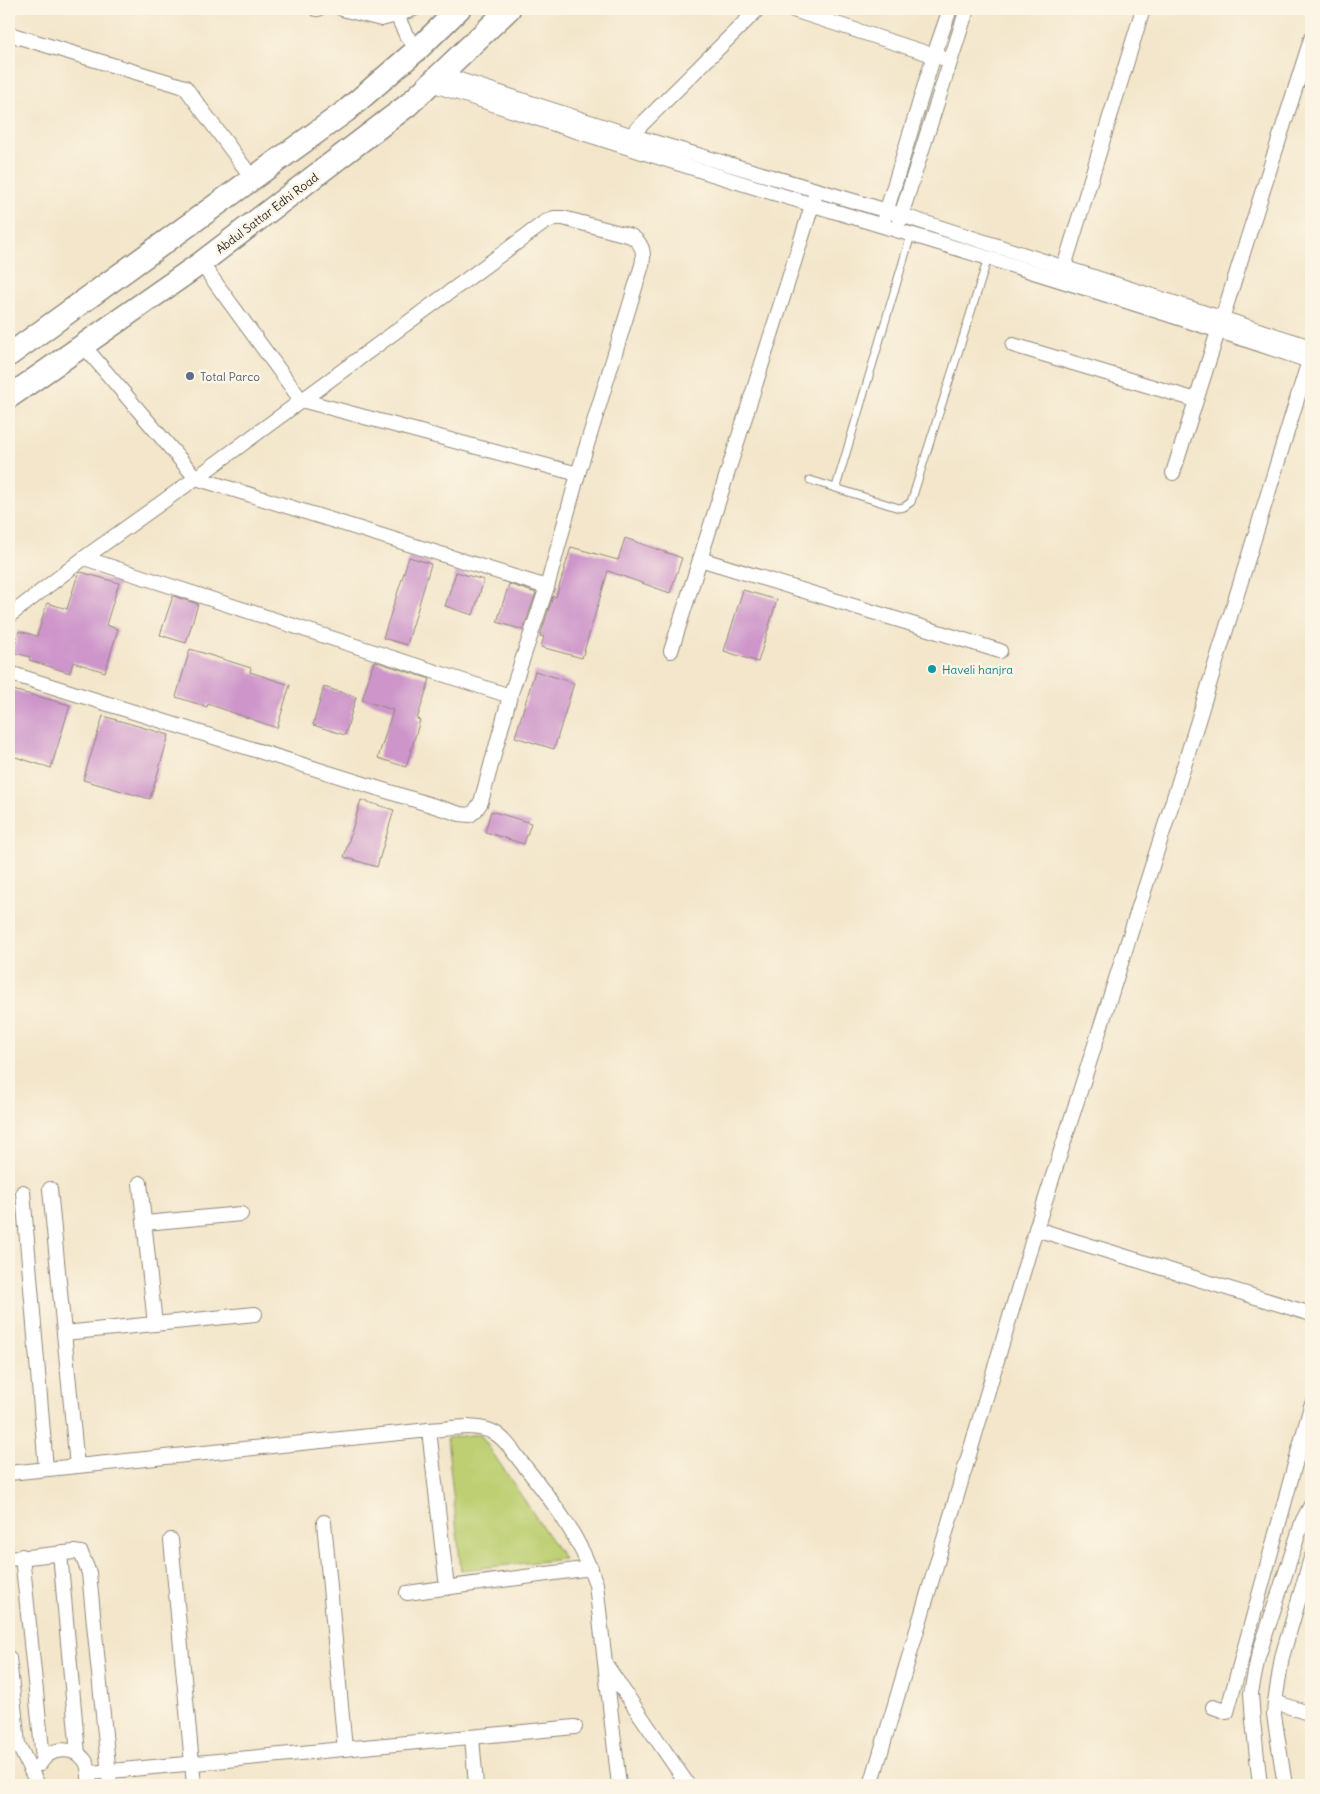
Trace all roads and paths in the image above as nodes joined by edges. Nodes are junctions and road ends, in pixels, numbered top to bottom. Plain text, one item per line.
1 (342, 9) edge
2 (414, 9) edge
3 (459, 9) edge
4 (509, 9) edge
5 (758, 9) edge
6 (790, 9) edge
7 (950, 9) edge
8 (967, 9) edge
9 (1143, 9) edge
10 (397, 16) junction
11 (9, 34) edge
12 (1311, 39) edge
13 (418, 49) junction
14 (934, 55) junction
15 (949, 60) junction
16 (436, 79) junction
17 (625, 140) junction
18 (253, 179) junction
19 (817, 190) junction
20 (812, 204) junction
21 (901, 215) junction
22 (885, 218) junction
23 (896, 230) junction
24 (911, 235) junction
25 (988, 258) junction
26 (201, 263) junction
27 (1064, 267) junction
28 (1220, 324) junction
29 (84, 345) junction
30 (1013, 346) dead end
31 (1310, 354) edge
32 (9, 355) edge
33 (9, 397) edge
34 (301, 400) junction
35 (1196, 400) junction
36 (1173, 473) dead end
37 (578, 474) junction
38 (196, 478) junction
39 (810, 480) dead end
40 (836, 487) junction
41 (84, 558) junction
42 (700, 560) junction
43 (547, 587) junction
44 (9, 616) edge
45 (671, 651) dead end
46 (1000, 651) dead end
47 (9, 673) edge
48 (510, 696) junction
49 (140, 1183) dead end
50 (50, 1189) dead end
51 (23, 1192) dead end
52 (241, 1214) dead end
53 (145, 1223) junction
54 (1036, 1229) junction
55 (255, 1314) dead end
56 (1311, 1314) edge
57 (155, 1324) junction
58 (64, 1332) junction
59 (1311, 1406) edge
60 (429, 1430) junction
61 (77, 1466) junction
62 (46, 1469) junction
63 (9, 1473) edge
64 (1311, 1504) edge
65 (324, 1522) dead end
66 (171, 1540) dead end
67 (60, 1553) junction
68 (16, 1558) edge
69 (1311, 1558) edge
70 (591, 1568) junction
71 (446, 1588) junction
72 (407, 1593) dead end
73 (9, 1658) edge
74 (604, 1662) junction
75 (1275, 1702) junction
76 (1213, 1707) dead end
77 (1311, 1714) edge
78 (575, 1727) dead end
79 (472, 1737) junction
80 (345, 1749) junction
81 (78, 1754) junction
82 (43, 1759) junction
83 (192, 1764) junction
84 (109, 1778) edge
85 (89, 1779) edge
86 (35, 1784) edge
87 (194, 1785) edge
88 (476, 1785) edge
89 (619, 1785) edge
90 (688, 1785) edge
91 (870, 1785) edge
92 (1260, 1785) edge
93 (1284, 1785) edge

1 - 10 street
2 - 10 street
3 - 13 main road
4 - 16 main road, Abdul Sattar Edhi Road
5 - 17 street
6 - 14 street
7 - 14 street
8 - 15 street
9 - 27 street
10 - 13 street
11 - 18 street
12 - 28 street
13 - 18 main road
14 - 15 street
14 - 22 street
15 - 21 street
16 - 17 street
16 - 26 main road, Abdul Sattar Edhi Road
17 - 19 street
17 - 20 street
18 - 32 main road
19 - 20 street
19 - 22 street
20 - 22 street
20 - 42 street
21 - 22 street
21 - 23 street
21 - 27 street
22 - 23 street
23 - 24 street
24 - 25 street
24 - 40 lane
25 - 28 street
25 - 40 lane
26 - 29 main road, Abdul Sattar Edhi Road
26 - 34 street
27 - 28 street
28 - 31 street
28 - 35 street
29 - 33 main road, Abdul Sattar Edhi Road
29 - 38 street
30 - 35 street
31 - 54 street
34 - 37 street
34 - 37 street
34 - 38 street
35 - 36 street
37 - 43 street
38 - 41 street
38 - 43 street
39 - 40 lane
41 - 44 street
41 - 48 street
42 - 45 street
42 - 46 street
43 - 48 street
47 - 48 street
49 - 53 street
50 - 58 street
51 - 62 street
52 - 53 street
53 - 57 street
54 - 56 street
54 - 91 street
55 - 57 street
57 - 58 street
58 - 61 street
59 - 76 street
60 - 61 street
60 - 70 street
60 - 71 street
61 - 62 street
62 - 63 street
64 - 92 street
65 - 80 street
66 - 83 street
67 - 68 street
67 - 81 street
67 - 84 street
68 - 82 street
69 - 75 street
70 - 71 street
70 - 74 street
71 - 72 street
73 - 86 street
74 - 89 street
74 - 90 street
75 - 77 street
75 - 93 street
78 - 79 street
79 - 80 street
79 - 88 street
80 - 83 street
81 - 82 street
81 - 85 street
82 - 86 street
83 - 84 street
83 - 87 street
84 - 85 street

